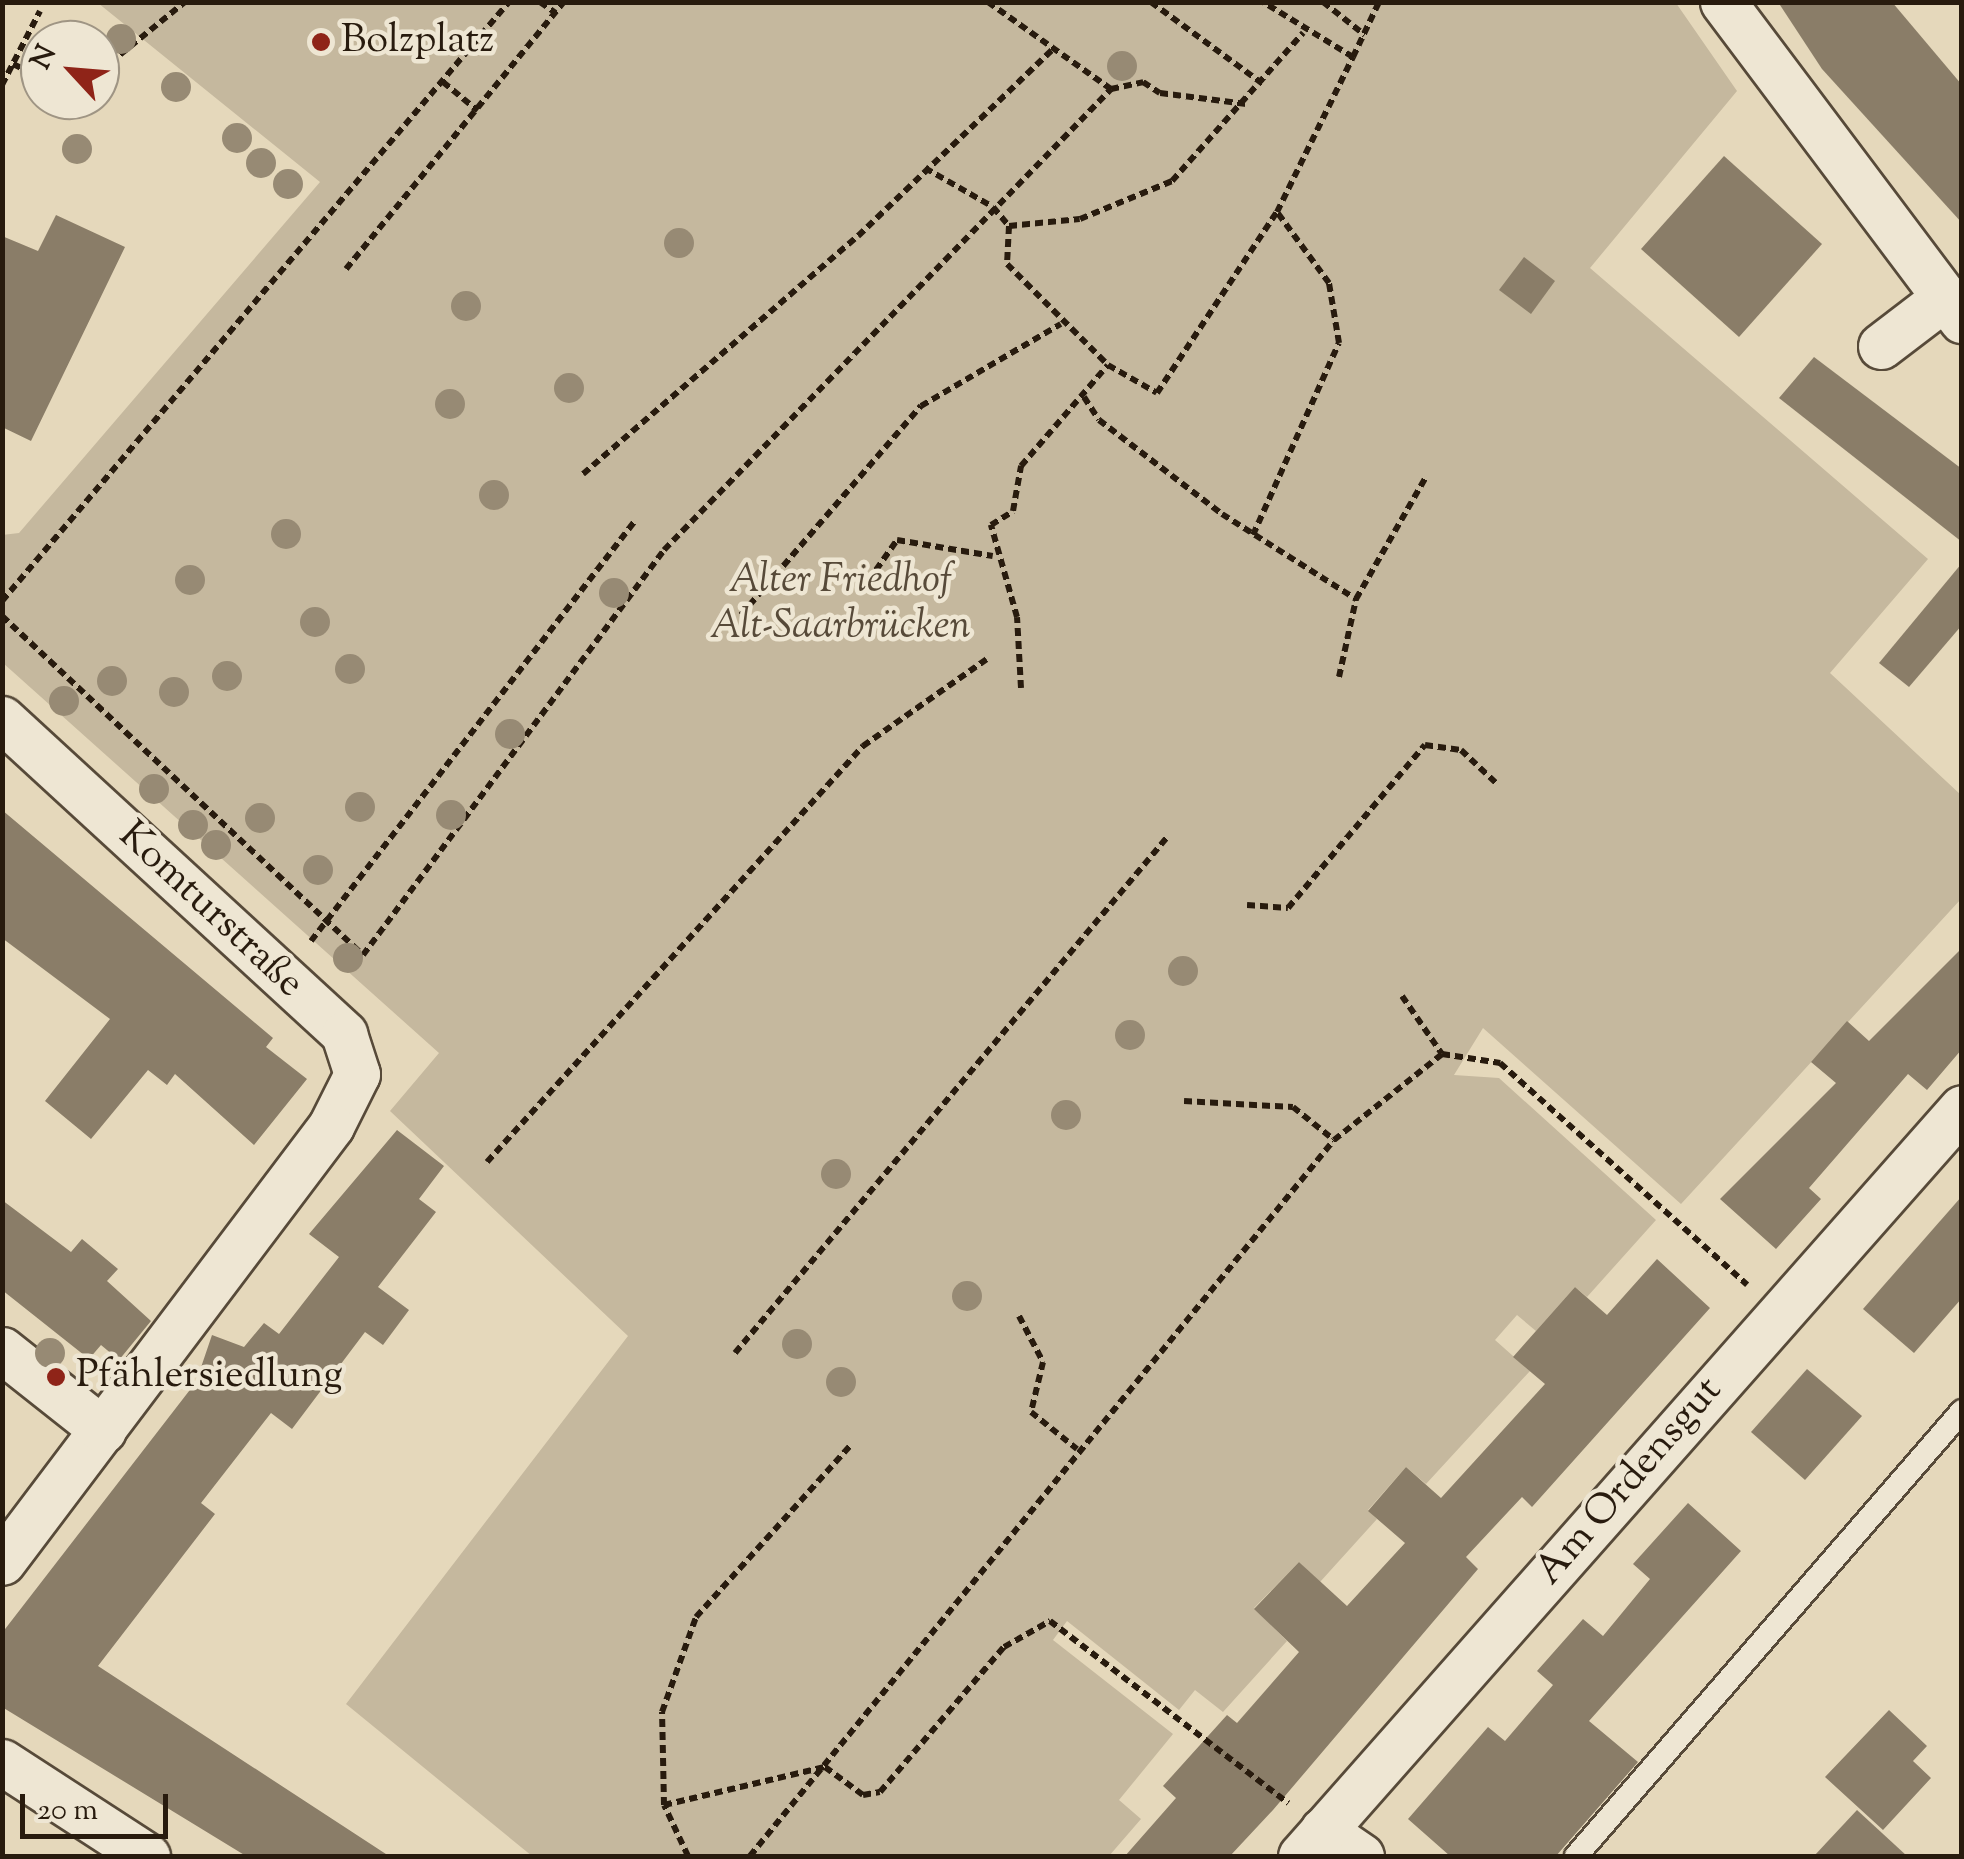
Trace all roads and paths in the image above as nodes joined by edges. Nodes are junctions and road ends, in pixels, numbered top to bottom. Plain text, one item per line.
1 (185, 2) edge
2 (510, 2) edge
3 (540, 2) edge
4 (564, 2) edge
5 (988, 2) edge
6 (1151, 2) edge
7 (1263, 2) edge
8 (1324, 2) edge
9 (1379, 2) edge
10 (1724, 2) edge
11 (40, 11) dead end
12 (556, 13) junction
13 (1303, 33) junction
14 (1364, 35) junction
15 (1054, 48) junction
16 (120, 55) edge
17 (1353, 57) junction
18 (13, 64) junction
19 (20, 67) edge
20 (443, 82) junction
21 (1262, 84) junction
22 (2, 85) edge
23 (1111, 89) junction
24 (1246, 104) junction
25 (478, 110) junction
26 (925, 168) junction
27 (993, 206) junction
28 (1278, 212) junction
29 (1009, 226) junction
30 (346, 269) dead end
31 (1953, 309) edge
32 (1061, 324) junction
33 (1881, 346) dead end
34 (1108, 365) junction
35 (1084, 398) junction
36 (583, 474) dead end
37 (1426, 477) dead end
38 (634, 522) dead end
39 (1253, 535) junction
40 (994, 556) junction
41 (876, 570) dead end
42 (1356, 599) junction
43 (2, 601) edge
44 (741, 615) dead end
45 (2, 616) edge
46 (986, 659) dead end
47 (1339, 677) dead end
48 (1020, 688) dead end
49 (2, 719) edge
50 (1496, 782) dead end
51 (1168, 836) dead end
52 (1247, 905) dead end
53 (325, 922) junction
54 (1402, 996) dead end
55 (1442, 1054) junction
56 (1184, 1100) dead end
57 (1962, 1108) edge
58 (1334, 1140) junction
59 (487, 1162) dead end
60 (1729, 1269) dead end
61 (1019, 1316) dead end
62 (2, 1350) edge
63 (734, 1353) dead end
64 (1962, 1411) edge
65 (104, 1430) junction
66 (850, 1446) dead end
67 (1077, 1449) junction
68 (2, 1562) edge
69 (2, 1762) edge
70 (825, 1767) junction
71 (664, 1805) junction
72 (1312, 1843) edge
73 (147, 1856) edge
74 (688, 1856) edge
75 (750, 1856) edge
76 (1362, 1856) edge
77 (1576, 1856) edge

1 - 16 path
2 - 20 path
3 - 12 path
4 - 12 path
5 - 15 path
6 - 21 path
7 - 13 path
8 - 14 path
9 - 14 path
10 - 31 street
11 - 18 path
12 - 25 path
13 - 17 path
13 - 21 path
14 - 17 path
15 - 23 path
15 - 26 path
17 - 28 path
18 - 19 path
18 - 22 path
20 - 25 path
20 - 43 path
21 - 24 path
23 - 24 path
23 - 27 path
24 - 29 path
25 - 30 path
26 - 27 path
26 - 36 path
27 - 29 path
27 - 53 path
28 - 34 path
28 - 39 path
29 - 32 path
31 - 33 street
32 - 34 path
32 - 44 path
34 - 35 path
35 - 39 path
35 - 40 path
37 - 42 path
38 - 53 path
39 - 42 path
40 - 41 path
40 - 48 path
42 - 47 path
45 - 53 path
46 - 59 path
49 - 65 street, Komturstraße
50 - 52 path
51 - 63 path
54 - 55 path
55 - 58 path
55 - 60 path
56 - 58 path
57 - 72 street, Am Ordensgut
58 - 67 path
61 - 67 path
62 - 65 street
64 - 77 lane
65 - 68 street, Komturstraße
66 - 71 path
67 - 70 path
69 - 73 street
70 - 71 path
70 - 72 path
70 - 75 path
71 - 74 path
72 - 76 street

